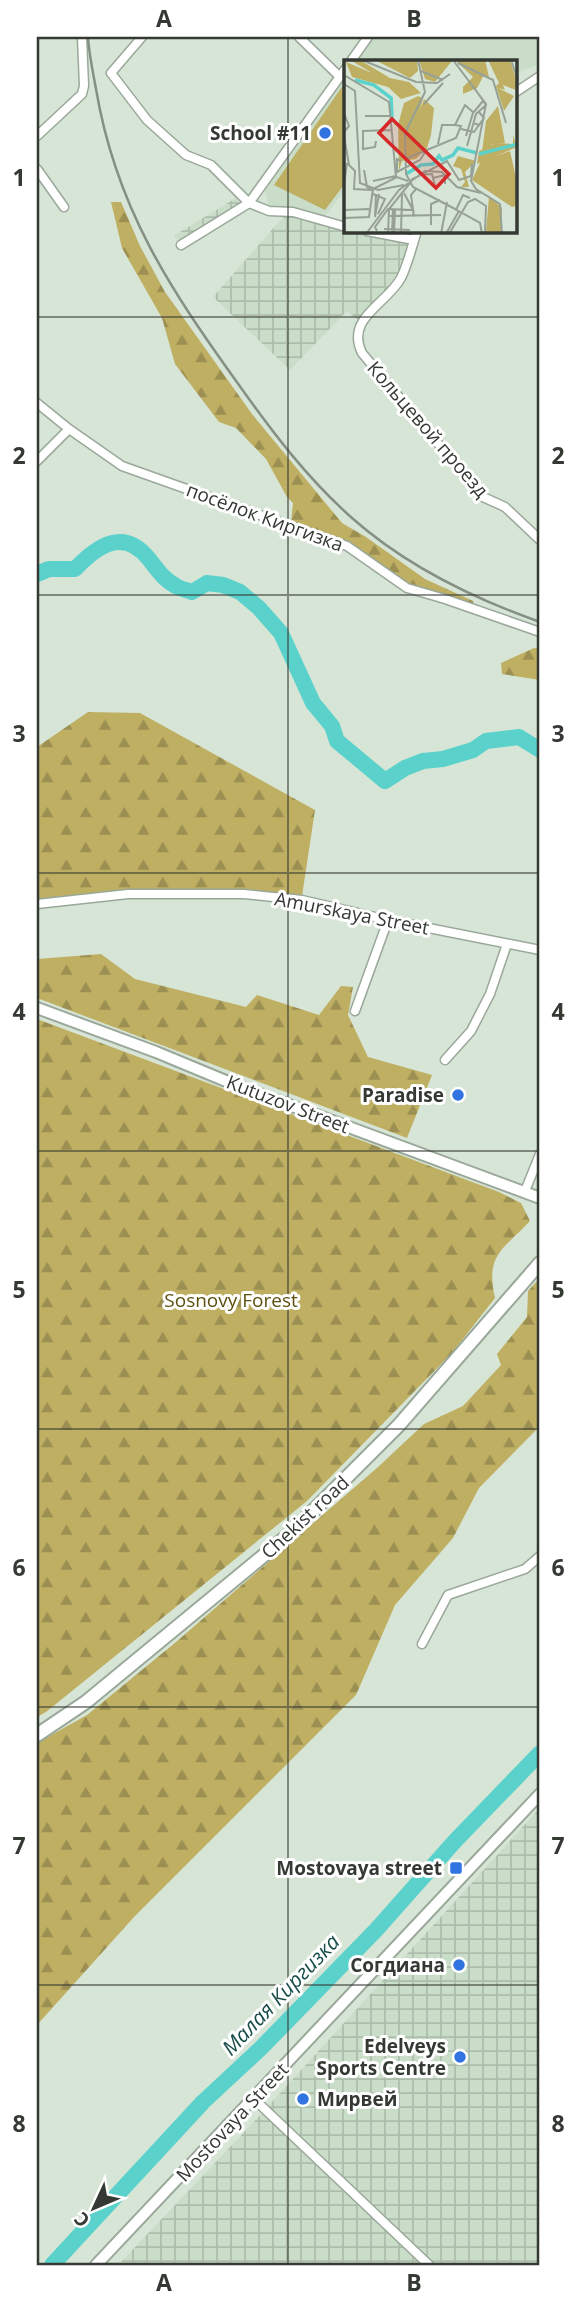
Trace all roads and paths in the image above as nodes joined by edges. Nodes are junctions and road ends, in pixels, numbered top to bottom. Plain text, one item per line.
1 (82, 37) edge
2 (142, 37) edge
3 (299, 37) edge
4 (368, 37) edge
5 (352, 60) edge
6 (344, 71) edge
7 (540, 76) edge
8 (340, 77) junction
9 (518, 91) edge
10 (37, 136) edge
11 (37, 169) edge
12 (249, 203) junction
13 (64, 207) dead end
14 (344, 226) edge
15 (377, 233) edge
16 (416, 233) edge
17 (414, 240) junction
18 (181, 245) dead end
19 (37, 403) edge
20 (69, 429) junction
21 (37, 461) edge
22 (540, 540) edge
23 (540, 632) edge
24 (37, 904) edge
25 (388, 920) junction
26 (508, 944) junction
27 (540, 950) edge
28 (37, 1008) edge
29 (355, 1011) dead end
30 (445, 1060) dead end
31 (540, 1154) edge
32 (525, 1191) junction
33 (540, 1198) edge
34 (540, 1263) edge
35 (540, 1556) edge
36 (422, 1644) dead end
37 (37, 1735) edge
38 (540, 1794) edge
39 (254, 2099) junction
40 (96, 2265) edge
41 (429, 2265) edge

1 - 10 street
2 - 12 street
3 - 8 street
4 - 5 street
6 - 8 street
7 - 9 street
8 - 12 street
11 - 13 street
12 - 14 street
12 - 18 street
15 - 17 street
16 - 17 street, Кольцевой проезд
17 - 22 street, Кольцевой проезд
19 - 20 street, посёлок Киргизка
20 - 21 street
20 - 23 street, посёлок Киргизка
24 - 25 street, Amurskaya Street
25 - 26 street, Amurskaya Street
25 - 29 street
26 - 27 street, Amurskaya Street
26 - 30 street
28 - 32 street, Kutuzov Street
31 - 32 street
32 - 33 street, Kutuzov Street
34 - 37 main road, Chekist road
35 - 36 street
38 - 39 street, Mostovaya Street
39 - 40 street, Mostovaya Street
39 - 41 street

